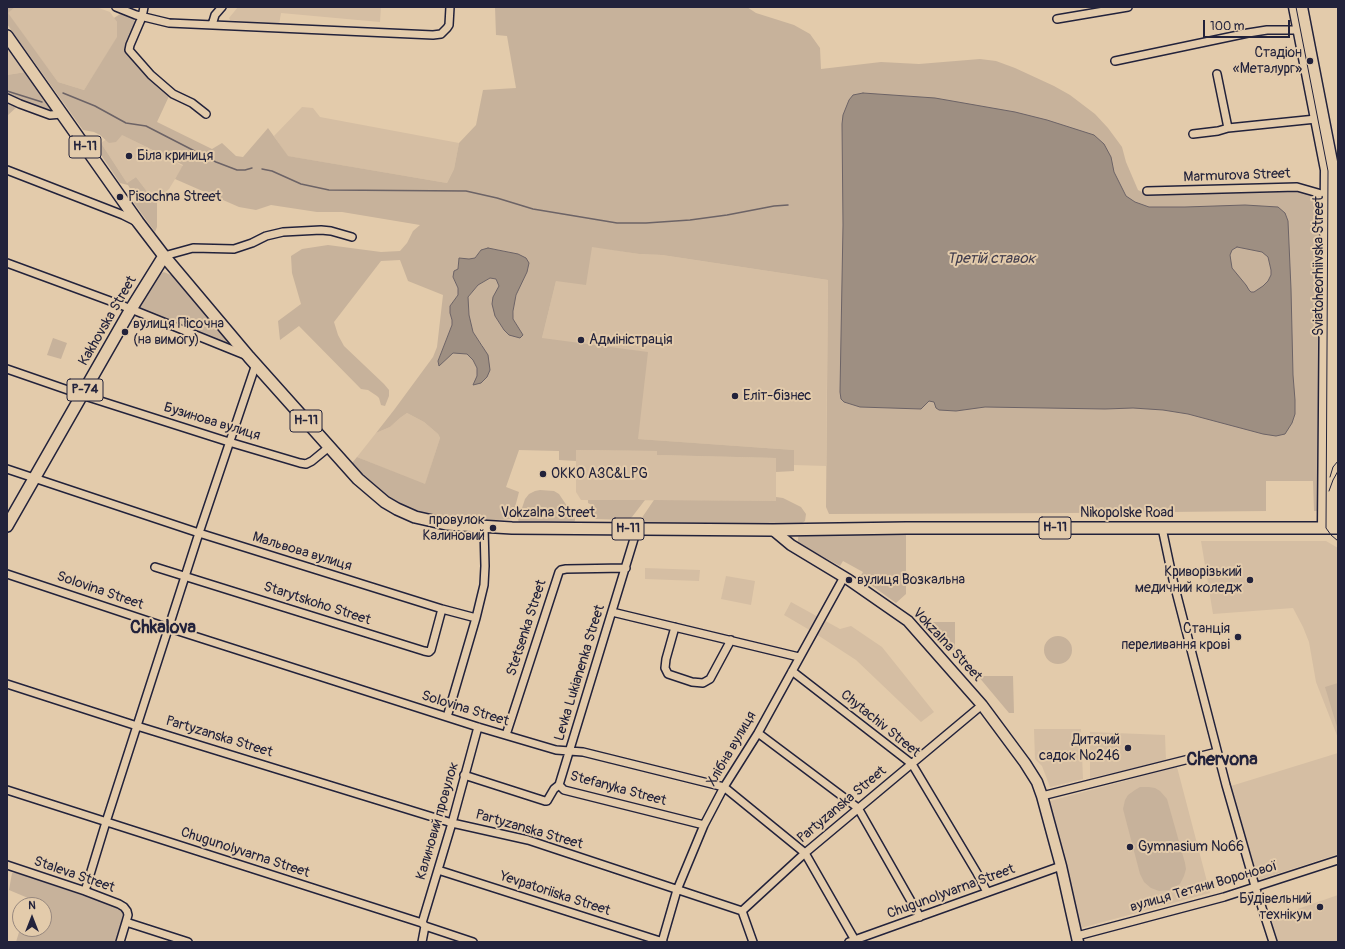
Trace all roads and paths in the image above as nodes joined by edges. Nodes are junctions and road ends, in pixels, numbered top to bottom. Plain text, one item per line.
1 (116, 7) edge
2 (144, 7) edge
3 (222, 7) edge
4 (450, 7) edge
5 (1128, 7) edge
6 (1294, 7) edge
7 (1302, 7) edge
8 (142, 17) junction
9 (1057, 19) dead end
10 (212, 25) junction
11 (1298, 30) junction
12 (7, 36) edge
13 (1115, 61) dead end
14 (1217, 74) dead end
15 (7, 98) edge
16 (62, 114) junction
17 (206, 114) dead end
18 (1316, 119) junction
19 (1228, 128) junction
20 (1192, 134) dead end
21 (7, 170) edge
22 (1147, 191) dead end
23 (1325, 195) junction
24 (138, 222) junction
25 (352, 238) dead end
26 (164, 256) junction
27 (7, 263) edge
28 (131, 309) junction
29 (252, 360) junction
30 (7, 369) edge
31 (82, 395) junction
32 (230, 442) junction
33 (330, 447) junction
34 (7, 469) edge
35 (34, 478) junction
36 (7, 526) edge
37 (484, 527) junction
38 (637, 528) junction
39 (1162, 528) junction
40 (1331, 528) edge
41 (773, 530) junction
42 (199, 533) junction
43 (155, 567) dead end
44 (626, 568) junction
45 (7, 574) edge
46 (186, 576) junction
47 (844, 577) junction
48 (442, 609) junction
49 (612, 612) junction
50 (476, 618) junction
51 (675, 627) junction
52 (169, 628) junction
53 (731, 640) junction
54 (799, 657) junction
55 (792, 671) junction
56 (7, 684) edge
57 (982, 706) junction
58 (447, 717) junction
59 (137, 726) junction
60 (478, 727) junction
61 (758, 733) junction
62 (506, 734) junction
63 (570, 750) junction
64 (1217, 752) junction
65 (912, 764) junction
66 (464, 775) junction
67 (559, 785) junction
68 (724, 787) junction
69 (7, 790) edge
70 (1042, 796) junction
71 (858, 808) junction
72 (106, 822) junction
73 (452, 823) junction
74 (704, 825) junction
75 (805, 853) junction
76 (1338, 860) edge
77 (7, 865) edge
78 (1061, 866) junction
79 (438, 870) junction
80 (1255, 886) junction
81 (677, 890) junction
82 (85, 891) junction
83 (987, 892) junction
84 (742, 911) junction
85 (920, 917) junction
86 (126, 922) junction
87 (424, 925) junction
88 (1077, 939) edge
89 (853, 941) edge
90 (120, 942) edge
91 (188, 942) edge
92 (422, 942) edge
93 (473, 942) edge
94 (662, 942) edge
95 (753, 942) edge
96 (1273, 942) edge

1 - 8 street
2 - 8 street
3 - 10 street
4 - 10 street
5 - 9 street
6 - 11 main road, Sviatoheorhiivska Street
7 - 40 main road, Sviatoheorhiivska Street
8 - 10 street
8 - 17 street
11 - 13 street
11 - 18 main road, Sviatoheorhiivska Street
12 - 16 main road, Н-11
14 - 19 street
15 - 16 street
16 - 24 main road, Н-11
18 - 19 street
18 - 23 main road, Sviatoheorhiivska Street
19 - 20 street
21 - 24 street
22 - 23 street, Marmurova Street
23 - 40 main road, Sviatoheorhiivska Street
24 - 26 main road, Н-11
25 - 26 street
26 - 28 main road, Kakhovska Street / Р-74
26 - 29 main road, Н-11
27 - 28 street
28 - 29 street
28 - 31 main road, Kakhovska Street / Р-74
29 - 32 street
29 - 33 main road, Н-11
30 - 31 street, Бузинова вулиця
31 - 32 street, Бузинова вулиця
31 - 35 main road, Kakhovska Street / Р-74
32 - 33 street, Бузинова вулиця
32 - 42 street
33 - 37 main road, Н-11
34 - 35 street, Мальвова вулиця
35 - 36 main road, Kakhovska Street / Р-74
35 - 42 street, Мальвова вулиця
37 - 38 main road, Vokzalna Street / Н-11
37 - 50 street
38 - 41 main road, Vokzalna Street / Н-11
38 - 44 street, Levka Lukianenka Street
39 - 40 main road, Nikopolske Road / Н-11
39 - 41 main road, Nikopolske Road / Н-11
39 - 64 street
41 - 47 main road, Vokzalna Street
42 - 46 street
42 - 48 street, Мальвова вулиця
43 - 46 street, Starytskoho Street
44 - 49 street, Levka Lukianenka Street
44 - 62 street, Stetsenka Street
45 - 52 street, Solovina Street
46 - 48 street, Starytskoho Street
46 - 52 street
47 - 54 street, Хлібна вулиця
47 - 57 main road, Vokzalna Street
48 - 50 street, Мальвова вулиця
49 - 51 street
49 - 63 street, Levka Lukianenka Street
50 - 58 street
51 - 53 street
51 - 53 street
52 - 58 street, Solovina Street
52 - 59 street
53 - 54 street
54 - 55 street, Хлібна вулиця
55 - 61 street, Хлібна вулиця
55 - 65 street, Chytachiv Street
56 - 59 street, Partyzanska Street
57 - 65 street, Partyzanska Street
57 - 70 main road, Vokzalna Street
58 - 60 street, Solovina Street
59 - 72 street
59 - 73 street, Partyzanska Street
60 - 62 street, Solovina Street
60 - 66 street, Калиновий провулок
61 - 68 street, Хлібна вулиця
61 - 71 street
62 - 63 street, Solovina Street
63 - 67 street, Levka Lukianenka Street
63 - 68 street, Solovina Street
64 - 70 street
64 - 80 street
65 - 71 street, Partyzanska Street
65 - 83 street, Chytachiv Street
66 - 67 street, Stefanyka Street
66 - 73 street, Калиновий провулок
67 - 74 street, Stefanyka Street
68 - 74 street, Хлібна вулиця
68 - 75 street, Solovina Street
69 - 72 street, Chugunolyvarna Street
70 - 78 main road, Vokzalna Street
71 - 75 street, Partyzanska Street
71 - 85 street
72 - 82 street
72 - 87 street, Chugunolyvarna Street
73 - 79 street, Калиновий провулок
73 - 81 street, Partyzanska Street
74 - 81 street, Хлібна вулиця
75 - 84 street, Partyzanska Street
75 - 89 street, Solovina Street
76 - 80 street, вулиця Тетяни Воронової
77 - 82 street, Staleva Street
78 - 83 street, Chugunolyvarna Street
78 - 88 main road, Vokzalna Street
79 - 87 street, Калиновий провулок
79 - 94 street, Yevpatoriiska Street
80 - 88 street, вулиця Тетяни Воронової
80 - 96 street
81 - 84 street, Partyzanska Street
81 - 94 street, Хлібна вулиця
82 - 86 street, Staleva Street
83 - 85 street, Chugunolyvarna Street
84 - 95 street
85 - 89 street, Chugunolyvarna Street
86 - 90 street
86 - 91 street
87 - 92 street, Калиновий провулок
87 - 93 street, Chugunolyvarna Street

